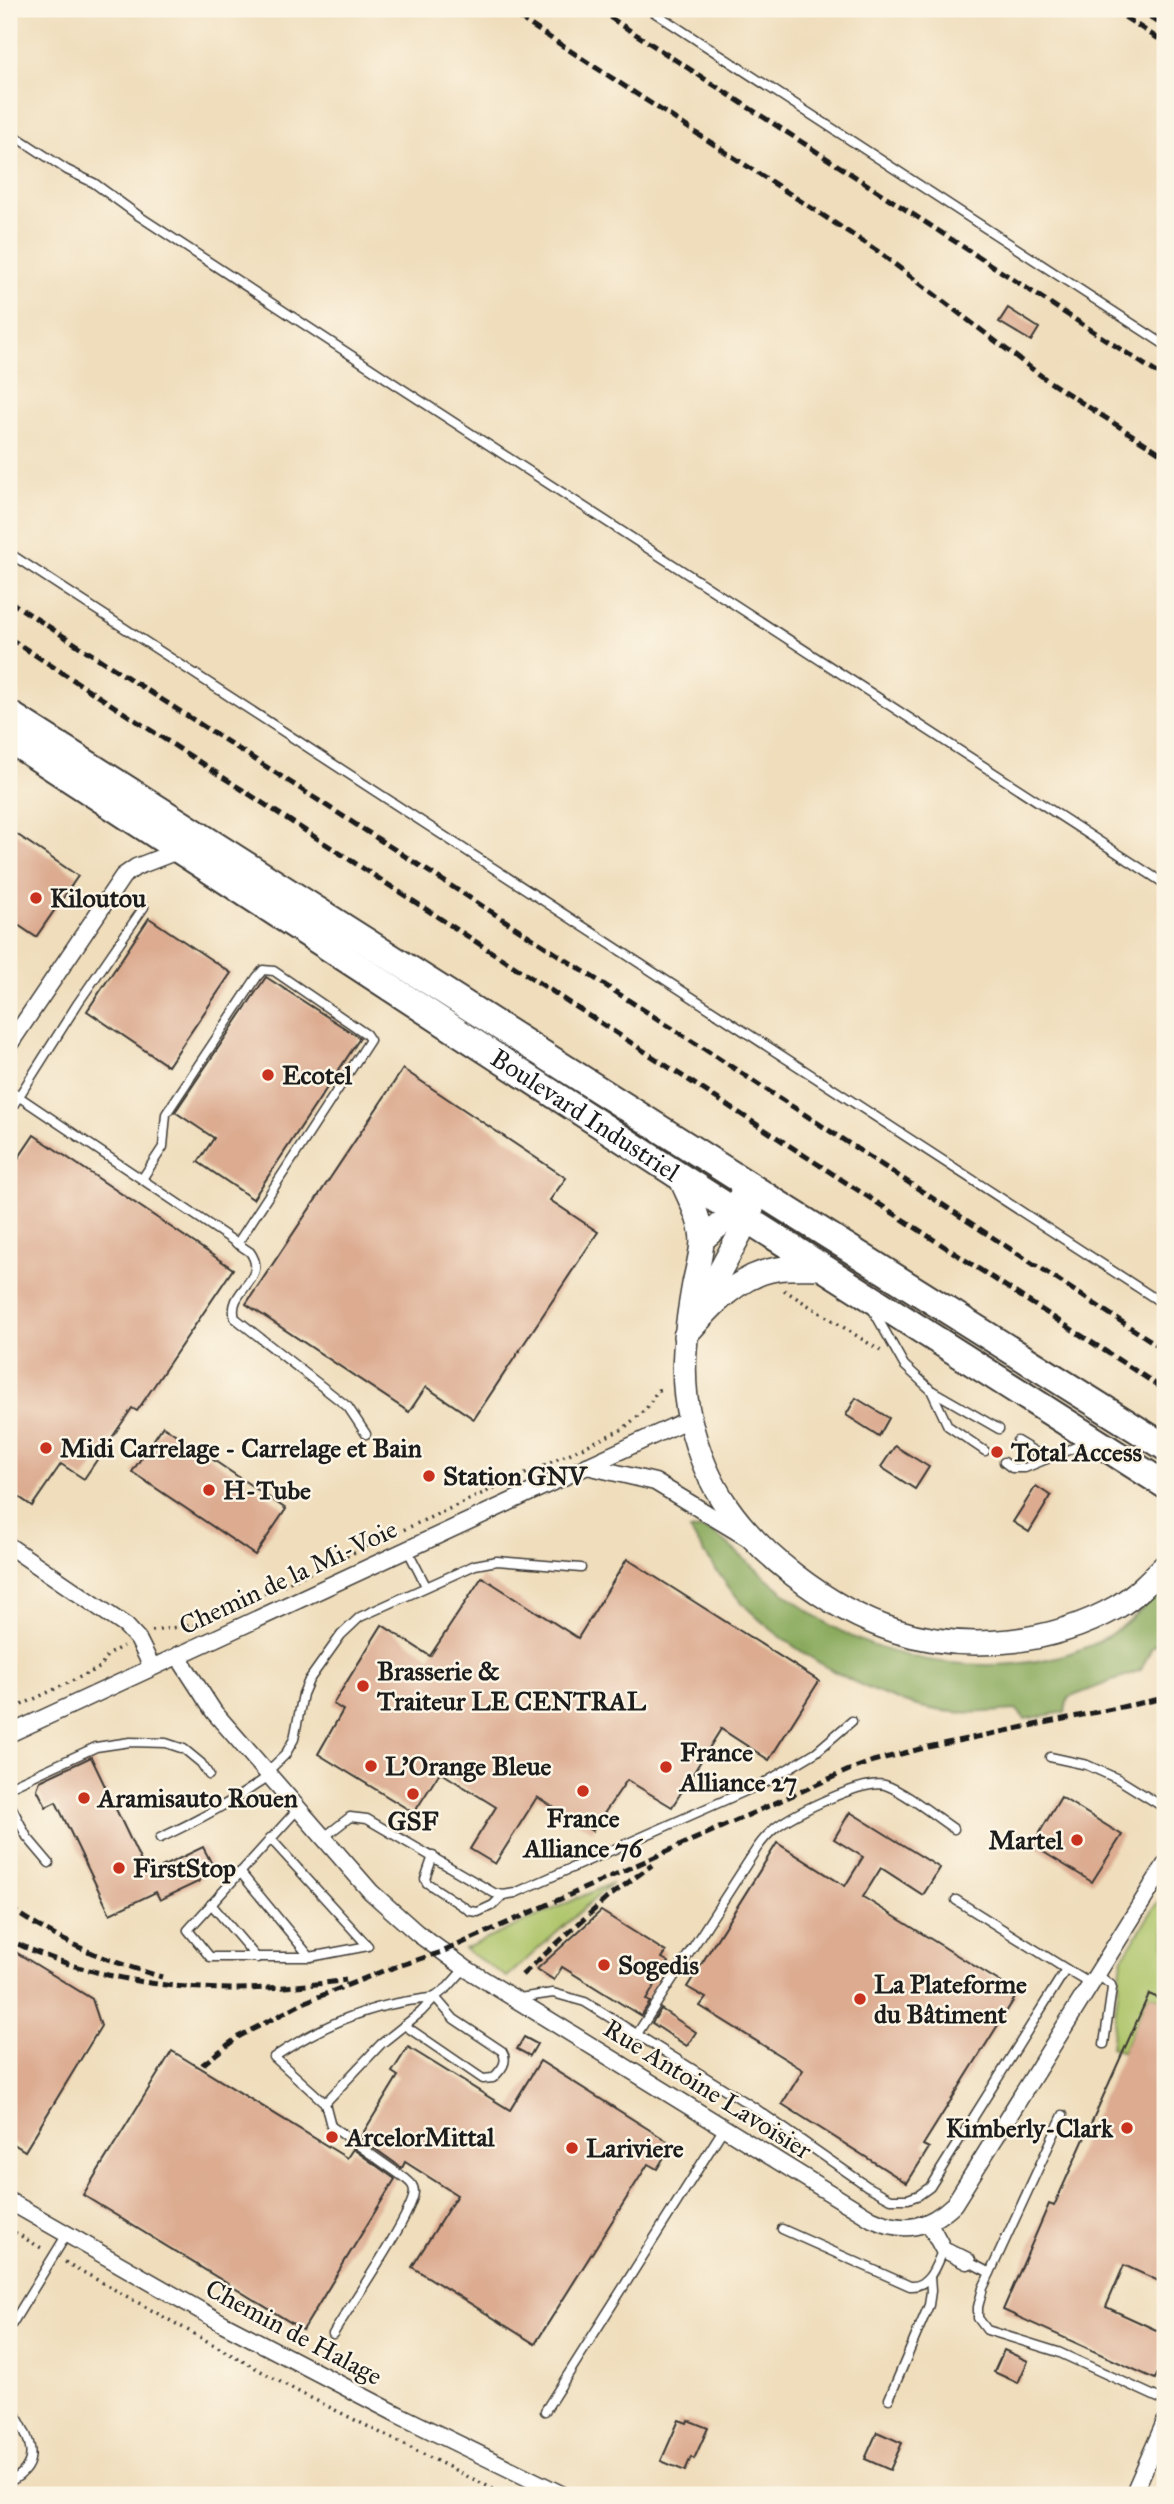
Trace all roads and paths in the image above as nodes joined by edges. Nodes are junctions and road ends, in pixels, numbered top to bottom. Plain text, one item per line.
1 (649, 9) edge
2 (9, 132) edge
3 (1165, 345) edge
4 (9, 553) edge
5 (9, 715) edge
6 (9, 739) edge
7 (180, 850) junction
8 (1165, 884) edge
9 (144, 907) dead end
10 (9, 1045) edge
11 (9, 1090) edge
12 (19, 1096) junction
13 (9, 1112) edge
14 (680, 1177) junction
15 (142, 1179) junction
16 (742, 1181) junction
17 (772, 1200) junction
18 (741, 1214) junction
19 (702, 1240) junction
20 (237, 1244) junction
21 (822, 1268) junction
22 (863, 1293) junction
23 (1165, 1305) edge
24 (701, 1317) junction
25 (685, 1336) junction
26 (685, 1387) junction
27 (931, 1390) junction
28 (689, 1419) junction
29 (999, 1429) dead end
30 (366, 1434) dead end
31 (1091, 1440) junction
32 (1017, 1441) dead end
33 (1165, 1447) edge
34 (985, 1451) dead end
35 (1047, 1459) junction
36 (1004, 1462) dead end
37 (587, 1466) junction
38 (1165, 1485) edge
39 (752, 1540) junction
40 (9, 1546) edge
41 (407, 1549) junction
42 (581, 1568) dead end
43 (1159, 1572) edge
44 (426, 1587) junction
45 (151, 1631) dead end
46 (180, 1654) junction
47 (107, 1655) dead end
48 (152, 1667) junction
49 (9, 1711) edge
50 (852, 1721) dead end
51 (9, 1734) edge
52 (1050, 1758) dead end
53 (268, 1773) junction
54 (209, 1775) dead end
55 (9, 1787) edge
56 (9, 1802) edge
57 (1165, 1808) edge
58 (298, 1809) junction
59 (954, 1829) dead end
60 (160, 1838) dead end
61 (271, 1838) junction
62 (323, 1838) junction
63 (433, 1856) junction
64 (49, 1863) dead end
65 (1165, 1866) edge
66 (240, 1872) junction
67 (503, 1895) junction
68 (957, 1900) dead end
69 (211, 1904) junction
70 (310, 1957) junction
71 (257, 1958) junction
72 (465, 1968) junction
73 (1066, 1969) junction
74 (1095, 1980) junction
75 (435, 1997) junction
76 (516, 1999) junction
77 (404, 2025) junction
78 (637, 2034) junction
79 (1104, 2044) dead end
80 (325, 2103) junction
81 (1063, 2115) dead end
82 (724, 2128) junction
83 (10, 2205) edge
84 (929, 2223) junction
85 (9, 2229) edge
86 (782, 2229) dead end
87 (67, 2234) junction
88 (943, 2249) junction
89 (54, 2256) junction
90 (967, 2261) joint
91 (990, 2273) junction
92 (930, 2277) junction
93 (9, 2329) edge
94 (333, 2334) dead end
95 (889, 2399) dead end
96 (1165, 2401) edge
97 (9, 2403) edge
98 (545, 2411) dead end
99 (1165, 2422) edge
100 (9, 2482) edge
101 (505, 2495) edge
102 (563, 2495) edge
103 (1133, 2495) edge

1 - 3 lane
2 - 8 lane
4 - 23 lane
5 - 16 main road, Boulevard Industriel
6 - 7 main road, Boulevard Industriel
7 - 10 street
7 - 14 main road, Boulevard Industriel
9 - 12 lane
11 - 12 lane
12 - 13 lane
12 - 15 lane
14 - 18 main road, Boulevard Industriel
14 - 19 main road
15 - 20 lane
15 - 20 lane
16 - 17 main road, Boulevard Industriel
16 - 18 main road
17 - 18 main road
17 - 33 main road, Boulevard Industriel
18 - 19 main road
18 - 21 main road, Boulevard Industriel
18 - 24 main road
19 - 25 main road
20 - 30 lane
21 - 22 main road, Boulevard Industriel
21 - 24 main road
22 - 27 lane
22 - 31 main road, Boulevard Industriel
24 - 25 main road
25 - 26 main road
26 - 28 main road
26 - 45 path
27 - 29 lane
27 - 34 lane
28 - 37 street, Chemin de la Mi-Voie
28 - 39 main road
31 - 35 lane
31 - 38 main road, Boulevard Industriel
32 - 35 lane
35 - 36 lane
37 - 39 street
37 - 41 street, Chemin de la Mi-Voie
39 - 43 main road
40 - 48 street
41 - 44 lane
41 - 46 street, Chemin de la Mi-Voie
42 - 44 lane
44 - 53 lane
46 - 48 street, Chemin de la Mi-Voie
46 - 53 street, Rue Antoine Lavoisier
47 - 49 path
48 - 51 street, Chemin de la Mi-Voie
50 - 67 lane
52 - 57 lane
53 - 58 street, Rue Antoine Lavoisier
53 - 60 lane
54 - 55 lane
56 - 64 lane
58 - 61 lane
58 - 62 street, Rue Antoine Lavoisier
59 - 78 lane
61 - 66 lane
61 - 70 lane
62 - 63 lane
62 - 72 street, Rue Antoine Lavoisier
63 - 67 lane
63 - 67 lane
65 - 74 street
66 - 69 lane
66 - 70 lane
68 - 73 lane
69 - 71 lane
69 - 71 lane
70 - 71 lane
72 - 75 lane
72 - 76 street, Rue Antoine Lavoisier
73 - 74 lane
73 - 78 lane
74 - 79 lane
74 - 84 street
75 - 77 lane
75 - 77 lane
75 - 80 lane
76 - 78 lane
76 - 82 street, Rue Antoine Lavoisier
77 - 80 lane
80 - 94 lane
81 - 91 lane
82 - 84 street, Rue Antoine Lavoisier
82 - 98 lane
83 - 87 street, Chemin de Halage
84 - 88 street
85 - 89 path
86 - 92 lane
87 - 89 lane
87 - 102 street, Chemin de Halage
88 - 90 street
88 - 92 lane
89 - 93 lane
89 - 101 path
90 - 91 lane
91 - 96 lane
92 - 95 lane
97 - 100 lane
99 - 103 street

